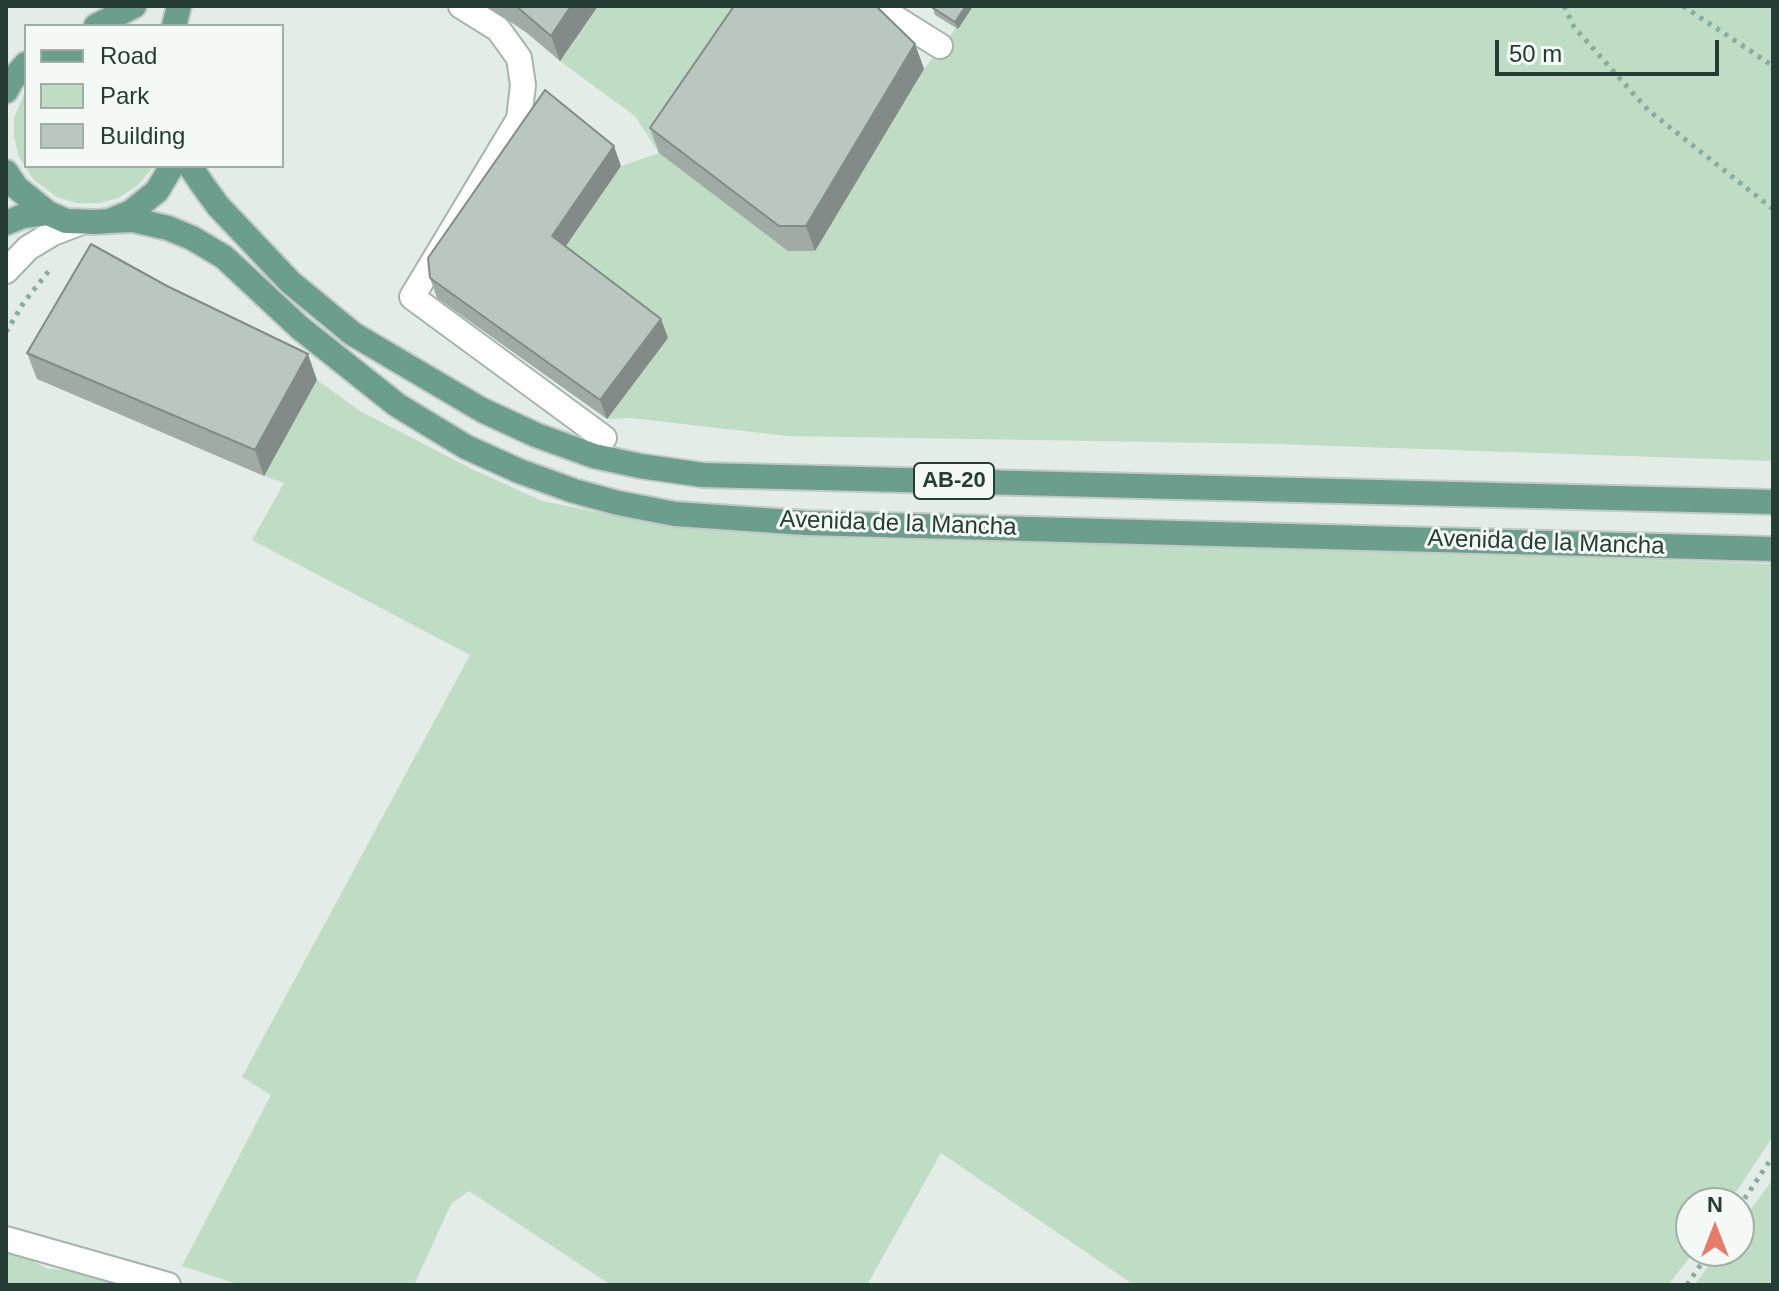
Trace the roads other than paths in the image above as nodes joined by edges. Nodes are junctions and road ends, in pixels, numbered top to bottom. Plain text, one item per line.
1 (134, 6) edge
2 (461, 6) edge
3 (876, 6) edge
4 (100, 24) edge
5 (940, 46) dead end
6 (24, 66) edge
7 (6, 91) edge
8 (171, 168) edge
9 (6, 172) edge
10 (196, 175) edge
11 (48, 213) junction
12 (109, 221) junction
13 (82, 222) junction
14 (6, 223) edge
15 (6, 271) edge
16 (604, 438) dead end
17 (1773, 502) edge
18 (1773, 549) edge
19 (6, 1239) edge
20 (168, 1285) edge

1 - 4 main road
2 - 16 street
3 - 5 street
6 - 7 main road
8 - 12 main road
9 - 11 main road
10 - 17 main road, Avenida de la Mancha / AB-20, bridge
11 - 13 main road
11 - 14 main road
12 - 13 main road
12 - 18 main road, Avenida de la Mancha / AB-20
13 - 15 street
19 - 20 street

